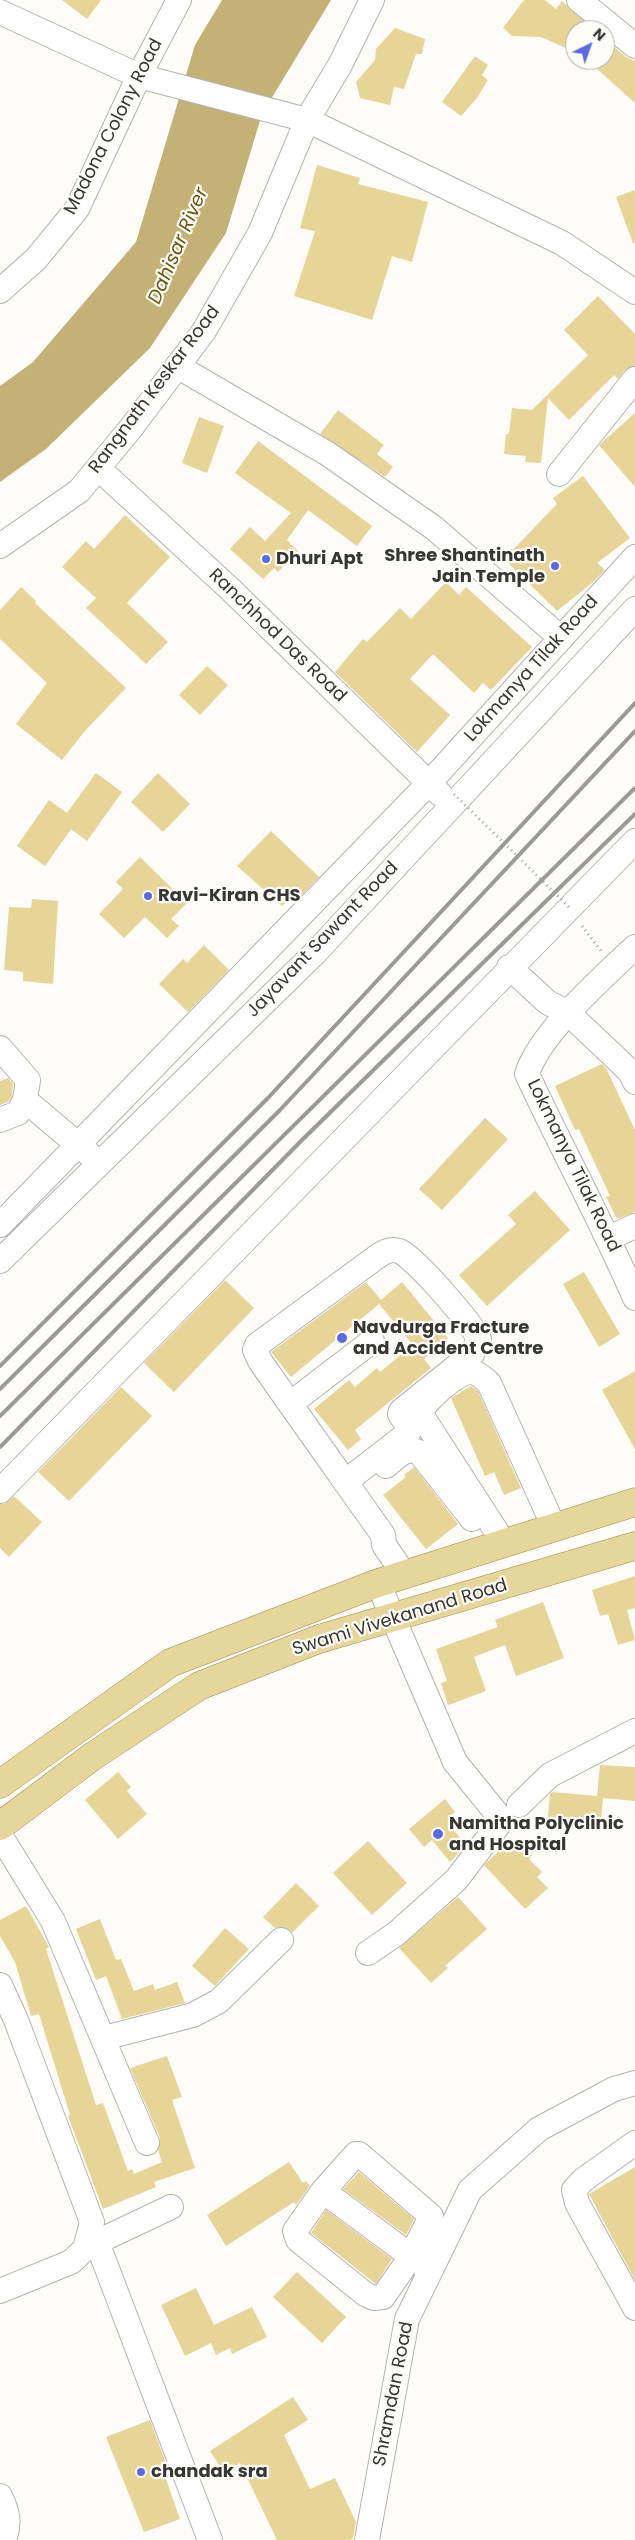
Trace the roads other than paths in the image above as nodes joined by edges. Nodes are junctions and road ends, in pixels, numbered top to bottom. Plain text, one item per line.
1 (179, 0) edge
2 (372, 0) edge
3 (578, 0) edge
4 (0, 12) edge
5 (635, 46) edge
6 (139, 76) junction
7 (307, 120) junction
8 (0, 291) edge
9 (635, 292) edge
10 (177, 366) junction
11 (635, 378) edge
12 (98, 468) junction
13 (559, 474) dead end
14 (0, 546) edge
15 (635, 557) edge
16 (635, 609) edge
17 (561, 638) junction
18 (430, 782) junction
19 (450, 802) junction
20 (635, 841) edge
21 (635, 947) edge
22 (509, 968) junction
23 (568, 1013) junction
24 (0, 1048) edge
25 (635, 1082) edge
26 (25, 1100) junction
27 (0, 1120) edge
28 (77, 1145) junction
29 (99, 1164) junction
30 (3, 1215) edge
31 (635, 1226) edge
32 (27, 1234) junction
33 (609, 1238) junction
34 (0, 1261) edge
35 (635, 1298) edge
36 (372, 1341) dead end
37 (290, 1404) junction
38 (349, 1488) junction
39 (0, 1491) edge
40 (635, 1502) edge
41 (554, 1527) junction
42 (499, 1544) junction
43 (635, 1546) edge
44 (411, 1572) junction
45 (378, 1583) junction
46 (393, 1619) junction
47 (635, 1731) edge
48 (0, 1784) edge
49 (519, 1806) dead end
50 (0, 1826) edge
51 (0, 1836) edge
52 (281, 1940) dead end
53 (368, 1953) dead end
54 (0, 1985) edge
55 (104, 2038) junction
56 (635, 2083) edge
57 (635, 2142) edge
58 (147, 2143) dead end
59 (323, 2191) junction
60 (171, 2207) dead end
61 (410, 2258) junction
62 (431, 2270) junction
63 (0, 2291) edge
64 (635, 2308) edge
65 (0, 2496) edge
66 (4, 2540) edge
67 (210, 2540) edge
68 (367, 2540) edge

1 - 6 street, Madona Colony Road
2 - 7 street, Rangnath Keskar Road
3 - 5 street
4 - 6 street
6 - 7 street
6 - 8 street, Madona Colony Road
7 - 9 street
7 - 10 street, Rangnath Keskar Road
10 - 12 street, Rangnath Keskar Road
10 - 17 street
11 - 13 street
12 - 14 street, Rangnath Keskar Road
12 - 18 street, Ranchhod Das Road
15 - 17 street, Lokmanya Tilak Road
16 - 19 street, Jayavant Sawant Road
17 - 18 street, Lokmanya Tilak Road
18 - 19 street, Ranchhod Das Road
18 - 28 street, Jayavant Sawant Road
19 - 29 street, Jayavant Sawant Road
20 - 22 street
21 - 23 street
22 - 23 street
22 - 39 street
23 - 25 street
23 - 33 street, Lokmanya Tilak Road
24 - 26 street
26 - 27 street
26 - 28 street
28 - 29 street
28 - 30 street, Jayavant Sawant Road
29 - 32 street, Jayavant Sawant Road
30 - 32 street
31 - 33 street
32 - 34 street, Jayavant Sawant Road
33 - 35 street, Lokmanya Tilak Road
36 - 37 street
37 - 38 street
37 - 38 street
38 - 42 street
38 - 44 street
40 - 41 main road, Swami Vivekanand Road
41 - 42 main road, Swami Vivekanand Road
41 - 42 street
42 - 44 main road, Swami Vivekanand Road
43 - 46 main road, Swami Vivekanand Road
44 - 45 main road, Swami Vivekanand Road
45 - 46 street
45 - 48 main road, Swami Vivekanand Road
46 - 50 main road, Swami Vivekanand Road
46 - 53 street
47 - 49 street
51 - 55 street
52 - 55 street
54 - 63 street
55 - 58 street
56 - 62 street, Shramdan Road
57 - 64 street
59 - 61 street
59 - 61 street
59 - 61 street
60 - 67 street
61 - 62 street
62 - 68 street, Shramdan Road
65 - 66 street

